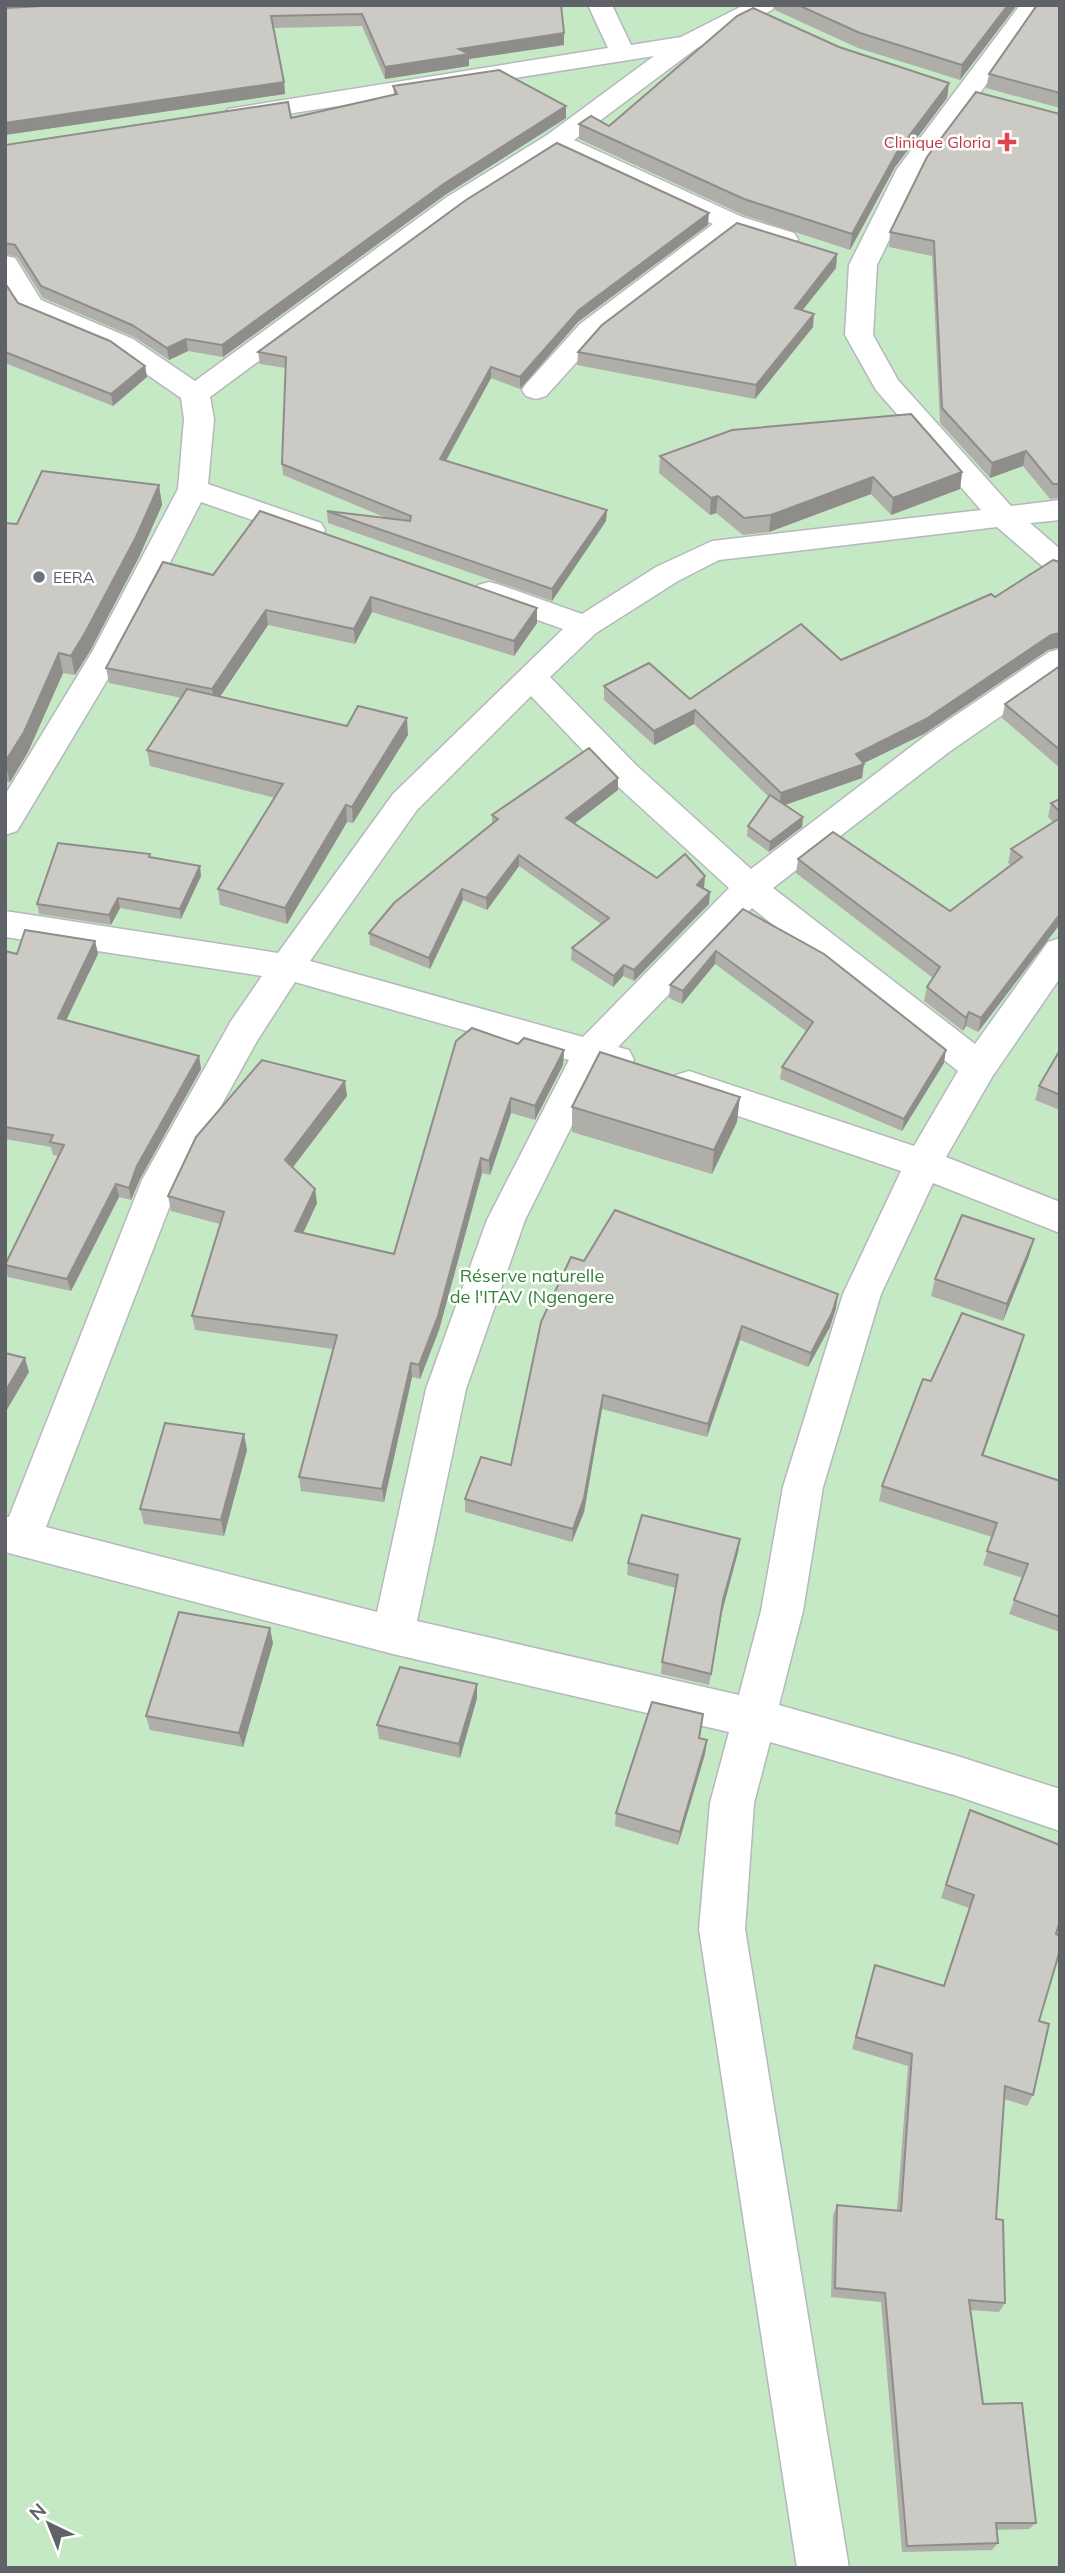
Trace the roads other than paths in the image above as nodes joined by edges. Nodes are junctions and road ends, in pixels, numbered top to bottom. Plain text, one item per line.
1 (600, 5) edge
2 (1033, 5) edge
3 (764, 13) edge
4 (688, 43) junction
5 (623, 53) junction
6 (207, 118) edge
7 (556, 141) junction
8 (732, 223) junction
9 (810, 248) edge
10 (837, 256) edge
11 (5, 264) edge
12 (863, 264) junction
13 (536, 390) dead end
14 (195, 394) junction
15 (193, 489) junction
16 (1060, 510) edge
17 (1004, 517) junction
18 (337, 539) edge
19 (1060, 565) edge
20 (467, 585) edge
21 (585, 626) junction
22 (1060, 660) edge
23 (532, 678) junction
24 (5, 824) edge
25 (750, 888) junction
26 (5, 925) edge
27 (1060, 951) edge
28 (287, 967) junction
29 (591, 1052) junction
30 (979, 1067) junction
31 (923, 1164) junction
32 (1060, 1218) edge
33 (13, 1536) edge
34 (393, 1635) junction
35 (754, 1718) junction
36 (1060, 1810) edge
37 (823, 2568) edge

1 - 5 street
2 - 12 street
3 - 4 street
4 - 5 street
4 - 7 street
5 - 6 street
7 - 8 street
7 - 14 street
8 - 9 street
8 - 13 street
10 - 12 street
11 - 14 street
12 - 17 street
14 - 15 street
15 - 18 street
15 - 24 street
16 - 17 street
17 - 19 street
17 - 21 street
20 - 21 street
21 - 23 street
22 - 25 street
23 - 25 street
23 - 28 street
25 - 29 street
25 - 30 street
26 - 28 street
27 - 30 street
28 - 29 street
28 - 33 street
29 - 31 street
29 - 34 street
30 - 31 street
31 - 32 street
31 - 35 street
33 - 34 street
34 - 35 street
35 - 36 street
35 - 37 street

